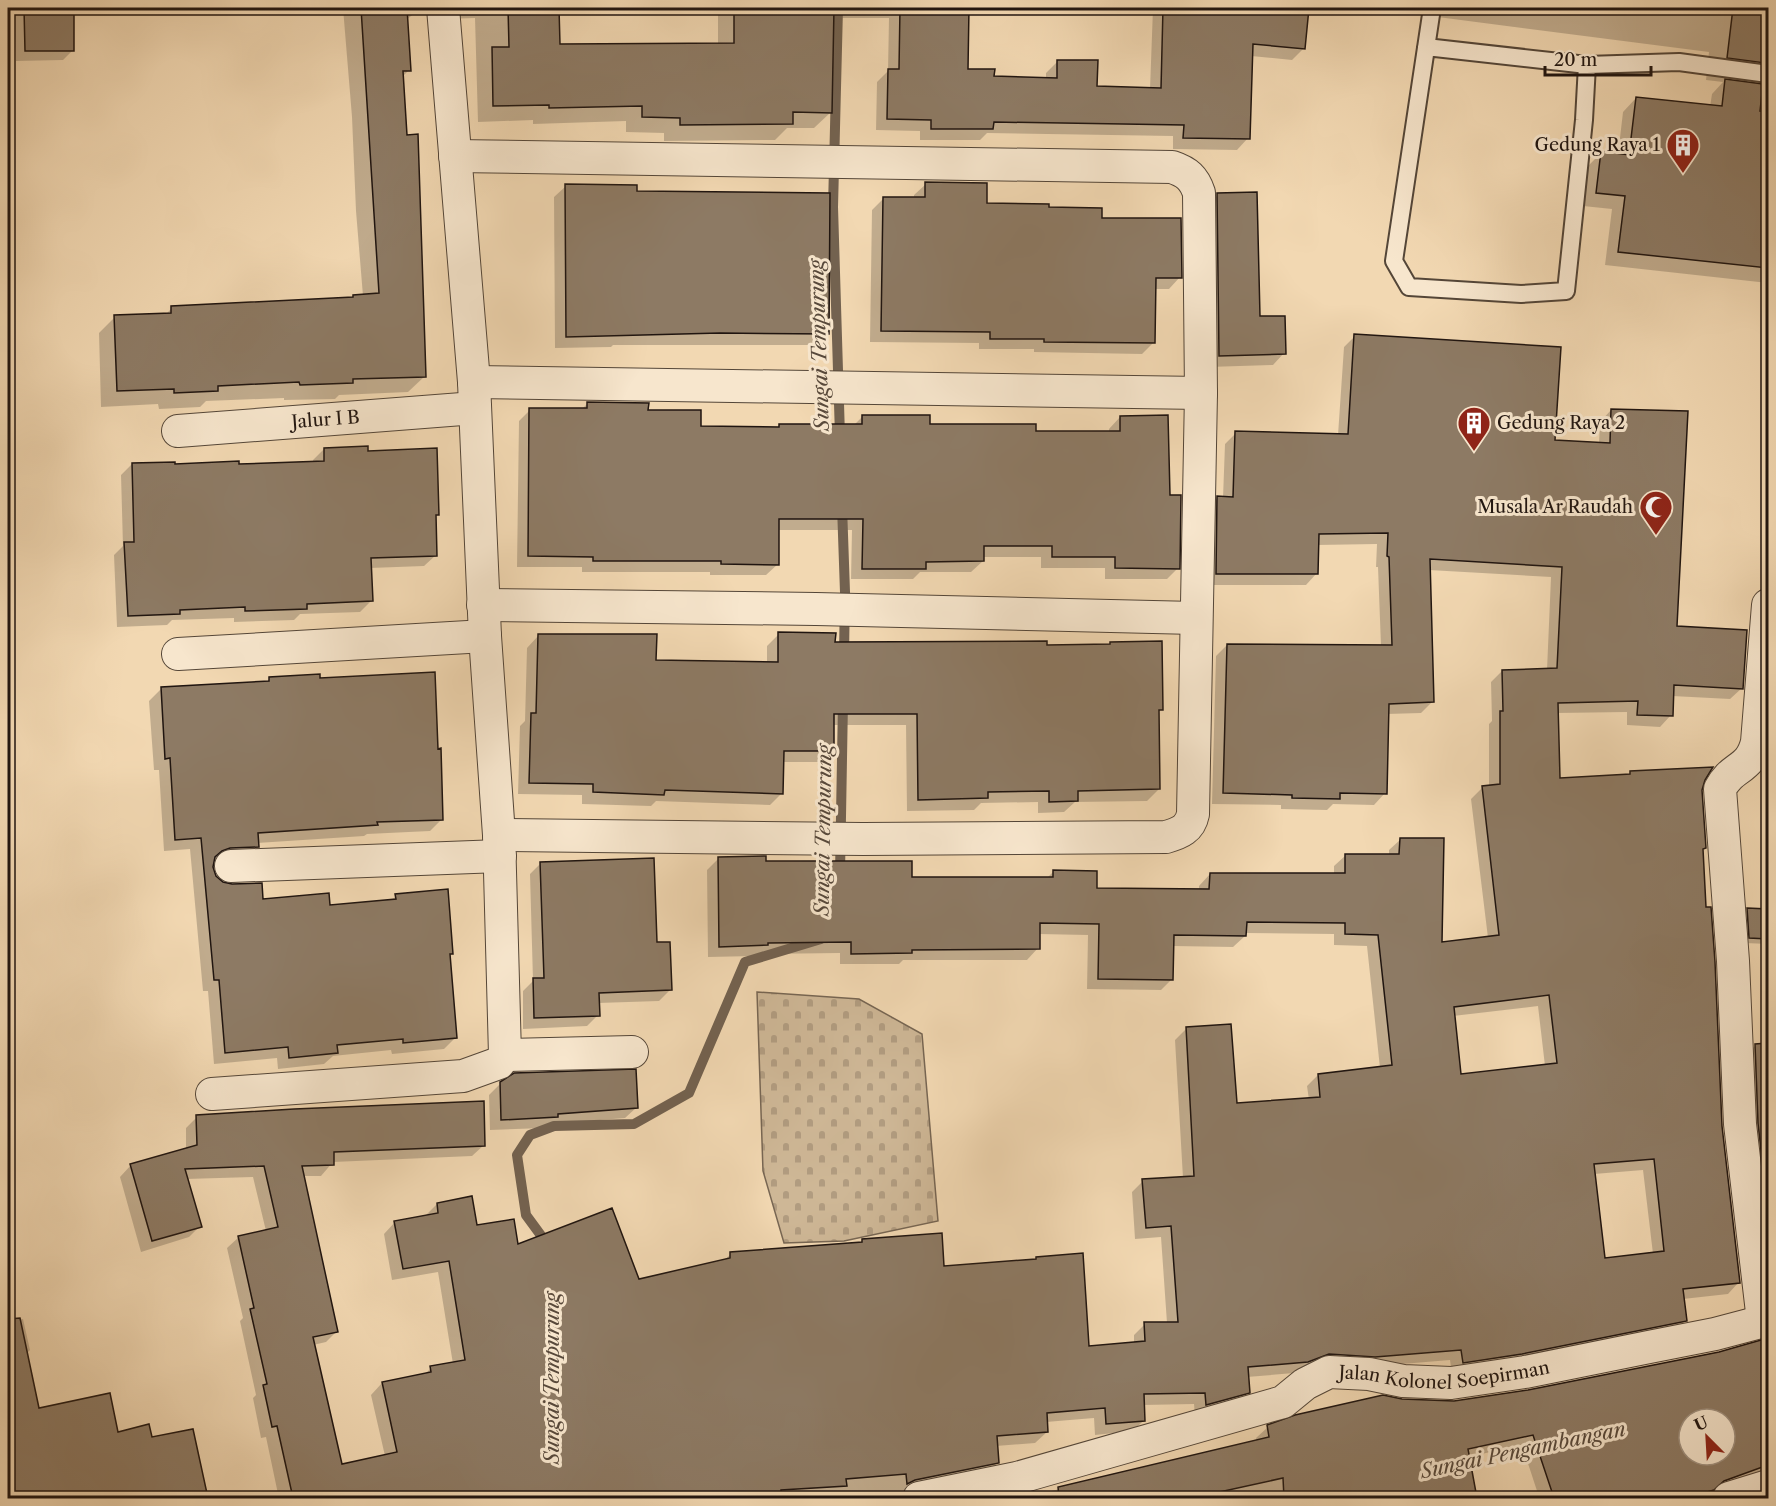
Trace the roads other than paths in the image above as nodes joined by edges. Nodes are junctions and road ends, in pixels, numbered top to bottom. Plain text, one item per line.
1 (443, 8) edge
2 (1432, 8) edge
3 (1426, 47) junction
4 (1587, 65) junction
5 (1768, 74) edge
6 (455, 156) junction
7 (1201, 393) junction
8 (475, 395) junction
9 (178, 431) dead end
10 (483, 605) junction
11 (1768, 605) edge
12 (1196, 618) junction
13 (485, 636) junction
14 (178, 654) dead end
15 (499, 846) junction
16 (231, 866) dead end
17 (632, 1052) dead end
18 (505, 1055) junction
19 (212, 1094) dead end
20 (1766, 1321) edge
21 (1768, 1486) edge
22 (919, 1498) edge
23 (1729, 1498) edge

1 - 6 street
2 - 3 lane
3 - 4 lane
3 - 4 lane
4 - 5 lane
6 - 7 street
6 - 8 street
7 - 8 street, Jalur I B
7 - 12 street
8 - 9 street, Jalur I B
8 - 10 street
10 - 12 street
10 - 13 street
11 - 20 street
12 - 15 street
13 - 14 street
13 - 15 street
15 - 16 street
15 - 18 street
17 - 18 street
18 - 19 street
20 - 22 street, Jalan Kolonel Soepirman
21 - 23 street

